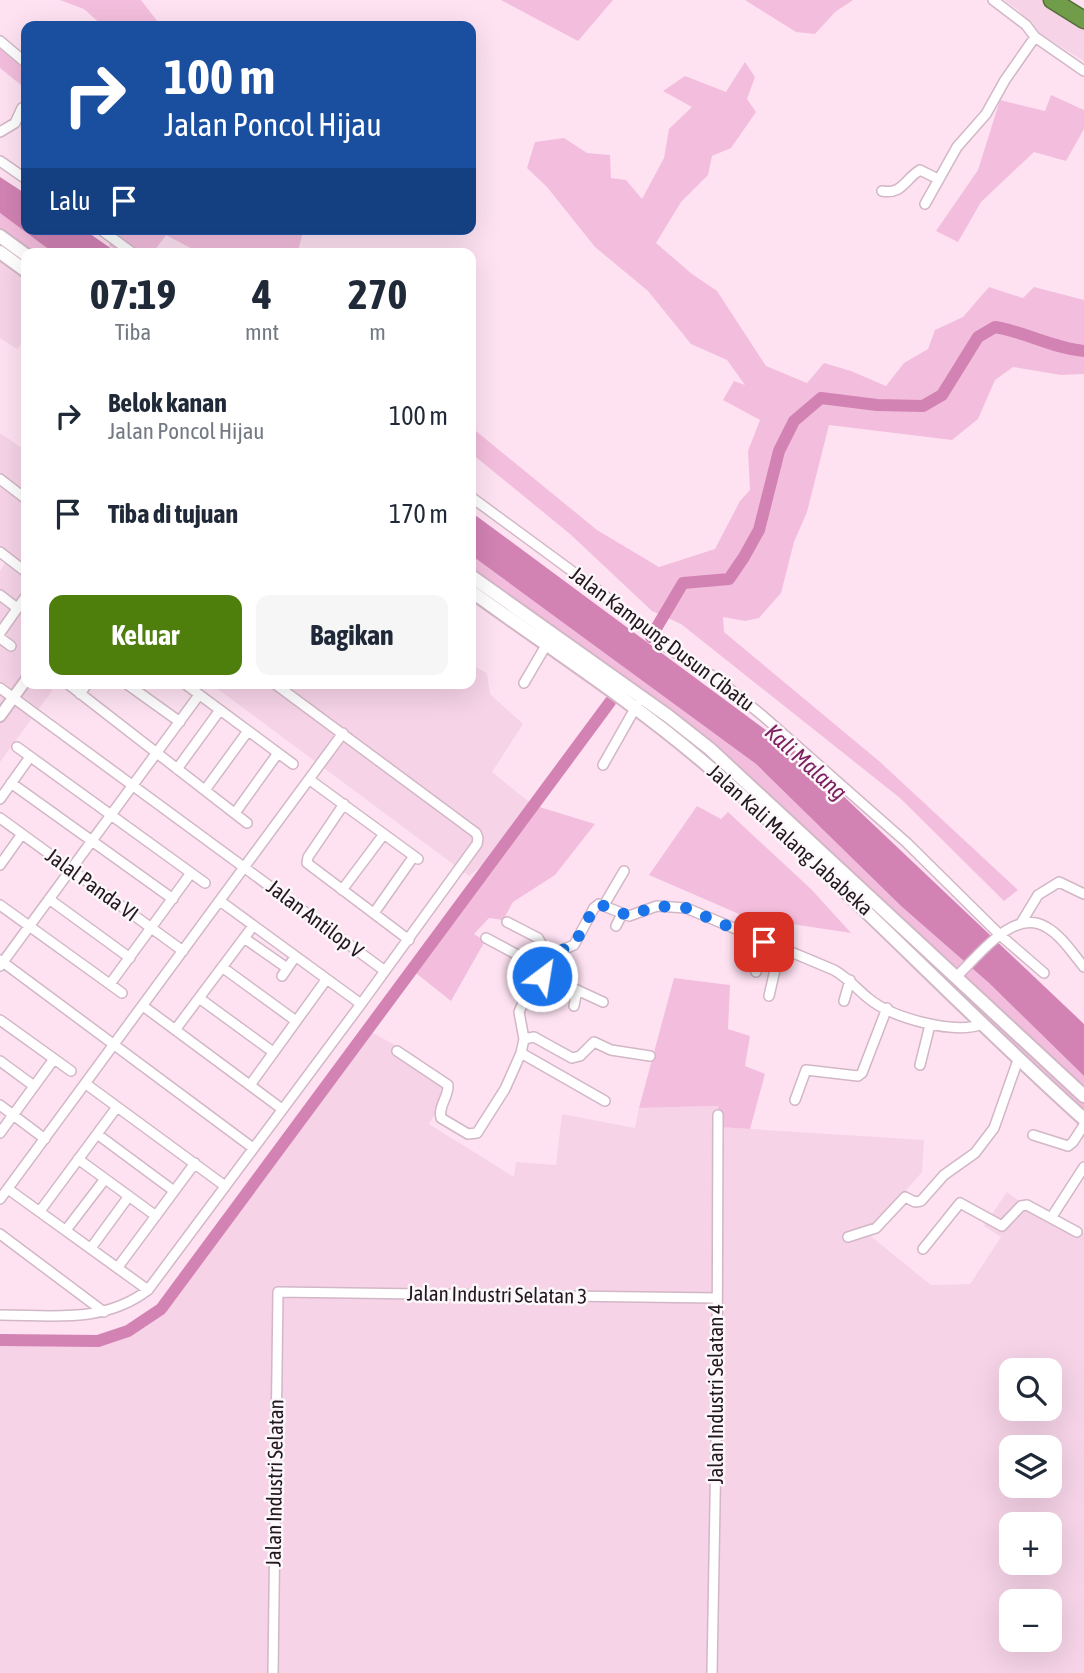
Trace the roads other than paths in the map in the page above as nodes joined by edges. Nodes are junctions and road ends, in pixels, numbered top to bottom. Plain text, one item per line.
1 (993, 0) edge
2 (1052, 0) edge
3 (1071, 0) edge
4 (1084, 8) edge
5 (1084, 20) edge
6 (1035, 37) junction
7 (0, 41) edge
8 (21, 59) edge
9 (1084, 71) edge
10 (21, 110) edge
11 (0, 132) edge
12 (0, 161) edge
13 (21, 176) edge
14 (938, 179) junction
15 (882, 191) dead end
16 (925, 204) dead end
17 (108, 235) edge
18 (0, 236) edge
19 (126, 248) edge
20 (21, 251) edge
21 (0, 252) edge
22 (21, 267) edge
23 (0, 479) edge
24 (21, 495) edge
25 (476, 501) edge
26 (0, 552) edge
27 (21, 568) edge
28 (476, 580) edge
29 (476, 594) edge
30 (0, 595) edge
31 (21, 603) edge
32 (17, 608) junction
33 (0, 636) edge
34 (549, 640) junction
35 (12, 646) dead end
36 (524, 683) dead end
37 (21, 687) edge
38 (0, 688) edge
39 (74, 689) edge
40 (84, 689) edge
41 (134, 689) edge
42 (192, 689) edge
43 (282, 689) edge
44 (80, 694) junction
45 (200, 695) junction
46 (13, 698) junction
47 (635, 701) junction
48 (220, 710) junction
49 (0, 716) edge
50 (180, 722) junction
51 (248, 731) junction
52 (343, 733) junction
53 (17, 747) dead end
54 (157, 753) junction
55 (278, 753) junction
56 (30, 757) junction
57 (293, 764) dead end
58 (603, 765) dead end
59 (177, 769) junction
60 (310, 780) junction
61 (11, 783) junction
62 (133, 786) junction
63 (205, 790) junction
64 (0, 799) edge
65 (344, 804) junction
66 (235, 813) junction
67 (111, 816) junction
68 (0, 818) edge
69 (247, 823) dead end
70 (22, 834) junction
71 (384, 834) junction
72 (92, 841) junction
73 (0, 865) edge
74 (828, 866) junction
75 (245, 867) junction
76 (71, 870) junction
77 (624, 871) dead end
78 (191, 873) junction
79 (205, 883) dead end
80 (342, 890) junction
81 (1084, 894) edge
82 (50, 899) junction
83 (173, 899) junction
84 (220, 901) junction
85 (0, 905) edge
86 (604, 905) junction
87 (374, 913) junction
88 (622, 914) junction
89 (507, 922) dead end
90 (1021, 923) junction
91 (30, 926) junction
92 (253, 926) junction
93 (616, 926) dead end
94 (151, 928) junction
95 (1000, 935) junction
96 (244, 938) junction
97 (486, 938) dead end
98 (409, 940) junction
99 (764, 942) junction
100 (780, 948) junction
101 (183, 951) junction
102 (548, 956) junction
103 (295, 957) junction
104 (130, 958) junction
105 (1, 963) edge
106 (222, 967) junction
107 (1084, 967) edge
108 (539, 970) junction
109 (385, 971) junction
110 (756, 972) dead end
111 (1044, 973) dead end
112 (959, 974) junction
113 (326, 980) junction
114 (850, 980) junction
115 (110, 984) junction
116 (577, 990) junction
117 (122, 993) dead end
118 (769, 996) dead end
119 (200, 998) junction
120 (844, 1001) dead end
121 (603, 1002) dead end
122 (362, 1004) junction
123 (143, 1006) junction
124 (573, 1006) dead end
125 (887, 1008) junction
126 (0, 1020) edge
127 (296, 1021) junction
128 (930, 1024) junction
129 (983, 1024) junction
130 (175, 1030) junction
131 (524, 1039) junction
132 (113, 1043) junction
133 (397, 1051) dead end
134 (274, 1052) junction
135 (521, 1053) junction
136 (650, 1056) dead end
137 (54, 1059) junction
138 (1018, 1059) junction
139 (0, 1061) edge
140 (920, 1065) dead end
141 (71, 1071) dead end
142 (86, 1084) junction
143 (250, 1085) junction
144 (34, 1086) junction
145 (1084, 1096) edge
146 (795, 1100) dead end
147 (605, 1101) dead end
148 (0, 1105) edge
149 (117, 1107) junction
150 (282, 1109) junction
151 (13, 1115) junction
152 (719, 1115) dead end
153 (1084, 1119) edge
154 (1084, 1125) edge
155 (0, 1133) edge
156 (97, 1134) junction
157 (1032, 1135) dead end
158 (45, 1139) junction
159 (253, 1148) junction
160 (78, 1159) junction
161 (195, 1164) junction
162 (1084, 1167) edge
163 (105, 1179) junction
164 (225, 1186) junction
165 (8, 1189) junction
166 (174, 1191) junction
167 (129, 1196) junction
168 (0, 1199) edge
169 (40, 1211) junction
170 (156, 1216) junction
171 (1051, 1218) junction
172 (66, 1230) junction
173 (1077, 1232) dead end
174 (0, 1234) edge
175 (848, 1237) dead end
176 (91, 1248) junction
177 (923, 1249) dead end
178 (118, 1266) junction
179 (148, 1290) junction
180 (278, 1293) joint
181 (716, 1298) junction
182 (104, 1312) junction
183 (0, 1315) edge
184 (273, 1673) edge
185 (712, 1673) edge

1 - 6 street
2 - 5 highway
3 - 4 highway
6 - 9 street
6 - 14 street
7 - 8 street
10 - 11 street
12 - 13 street
14 - 15 street
14 - 16 street
17 - 19 street
18 - 20 main road
21 - 22 main road
23 - 24 street
25 - 95 street, Jalan Kampung Dusun Cibatu
26 - 27 street
28 - 34 main road, Jalan Kali Malang Jababeka
29 - 34 main road, Jalan Kali Malang Jababeka
30 - 32 street
31 - 32 street
32 - 33 street
33 - 35 street
34 - 36 street
34 - 47 main road, Jalan Kali Malang Jababeka
37 - 46 street
38 - 46 street, Jalan Antilop V
39 - 44 street
40 - 44 street
41 - 50 street
42 - 45 street
43 - 52 street
44 - 54 street
45 - 48 street
45 - 50 street
46 - 49 street
46 - 62 street, Jalan Antilop V
47 - 58 street
47 - 74 main road, Jalan Kali Malang Jababeka
48 - 51 street
48 - 59 street
50 - 54 street
51 - 55 street
51 - 63 street
52 - 60 street
52 - 98 street
53 - 56 street
54 - 59 street
54 - 62 street
55 - 57 street
55 - 66 street
56 - 61 street
56 - 67 street
59 - 63 street
60 - 65 street
60 - 75 street
61 - 64 street
61 - 72 street
62 - 67 street
62 - 75 street, Jalan Antilop V
63 - 66 street
65 - 71 street
65 - 80 street
66 - 69 street
67 - 72 street
67 - 78 street
68 - 70 street, Jalal Panda VI
70 - 73 street
70 - 76 street, Jalal Panda VI
71 - 80 street
71 - 87 street
72 - 76 street
72 - 83 street
74 - 112 main road, Jalan Kali Malang Jababeka
74 - 129 main road, Jalan Kali Malang Jababeka
75 - 84 street
75 - 109 street, Jalan Antilop V
76 - 82 street
76 - 94 street, Jalal Panda VI
77 - 86 street
78 - 79 street
78 - 83 street
80 - 87 street
81 - 90 street
82 - 91 street
82 - 104 street
83 - 94 street
84 - 92 street
84 - 101 street
85 - 91 street
86 - 88 street
86 - 102 street
87 - 98 street
88 - 93 street
88 - 99 street
89 - 102 street
90 - 95 street
90 - 107 street
91 - 105 street
91 - 115 street
92 - 96 street
92 - 103 street
94 - 101 street, Jalal Panda VI
94 - 104 street
95 - 111 street, Jalan Kampung Dusun Cibatu
95 - 112 street
96 - 103 street
96 - 106 street
97 - 108 street
98 - 109 street
99 - 100 street
99 - 110 street
100 - 114 street
100 - 118 street
101 - 123 street
102 - 108 street
103 - 113 street
104 - 115 street
105 - 132 street
106 - 119 street
106 - 127 street
108 - 116 street
108 - 131 street
109 - 122 street
112 - 145 main road, Jalan Kali Malang Jababeka
113 - 122 street
113 - 127 street
114 - 120 street
114 - 125 street
115 - 117 street
116 - 121 street
116 - 124 street
119 - 130 street
119 - 134 street
122 - 150 street
123 - 130 street
123 - 132 street
125 - 128 street
125 - 146 street
126 - 137 street
127 - 134 street
128 - 129 street
128 - 140 street
129 - 138 main road, Jalan Kali Malang Jababeka
130 - 143 street
131 - 135 street
131 - 136 street
132 - 142 street
132 - 159 street
133 - 135 street
134 - 143 street
135 - 147 street
137 - 141 street
137 - 144 street
138 - 153 main road, Jalan Kali Malang Jababeka
138 - 175 street
139 - 144 street
142 - 149 street
142 - 158 street
143 - 150 street
144 - 151 street
148 - 151 street
149 - 156 street
149 - 161 street
150 - 159 street
151 - 155 street
151 - 158 street
152 - 181 street, Jalan Industri Selatan 4
154 - 157 street
156 - 160 street
156 - 166 street
158 - 165 street
159 - 164 street
160 - 163 street
160 - 169 street
161 - 164 street
161 - 166 street
162 - 171 street
163 - 167 street
163 - 172 street
164 - 179 street
165 - 168 street
165 - 169 street
166 - 170 street
167 - 170 street
167 - 176 street
169 - 172 street
170 - 178 street
171 - 173 street
171 - 177 street
172 - 176 street
174 - 182 street
176 - 178 street
178 - 179 street
179 - 182 street
180 - 181 street, Jalan Industri Selatan 3
180 - 184 street, Jalan Industri Selatan
181 - 185 street, Jalan Industri Selatan 4
182 - 183 street

